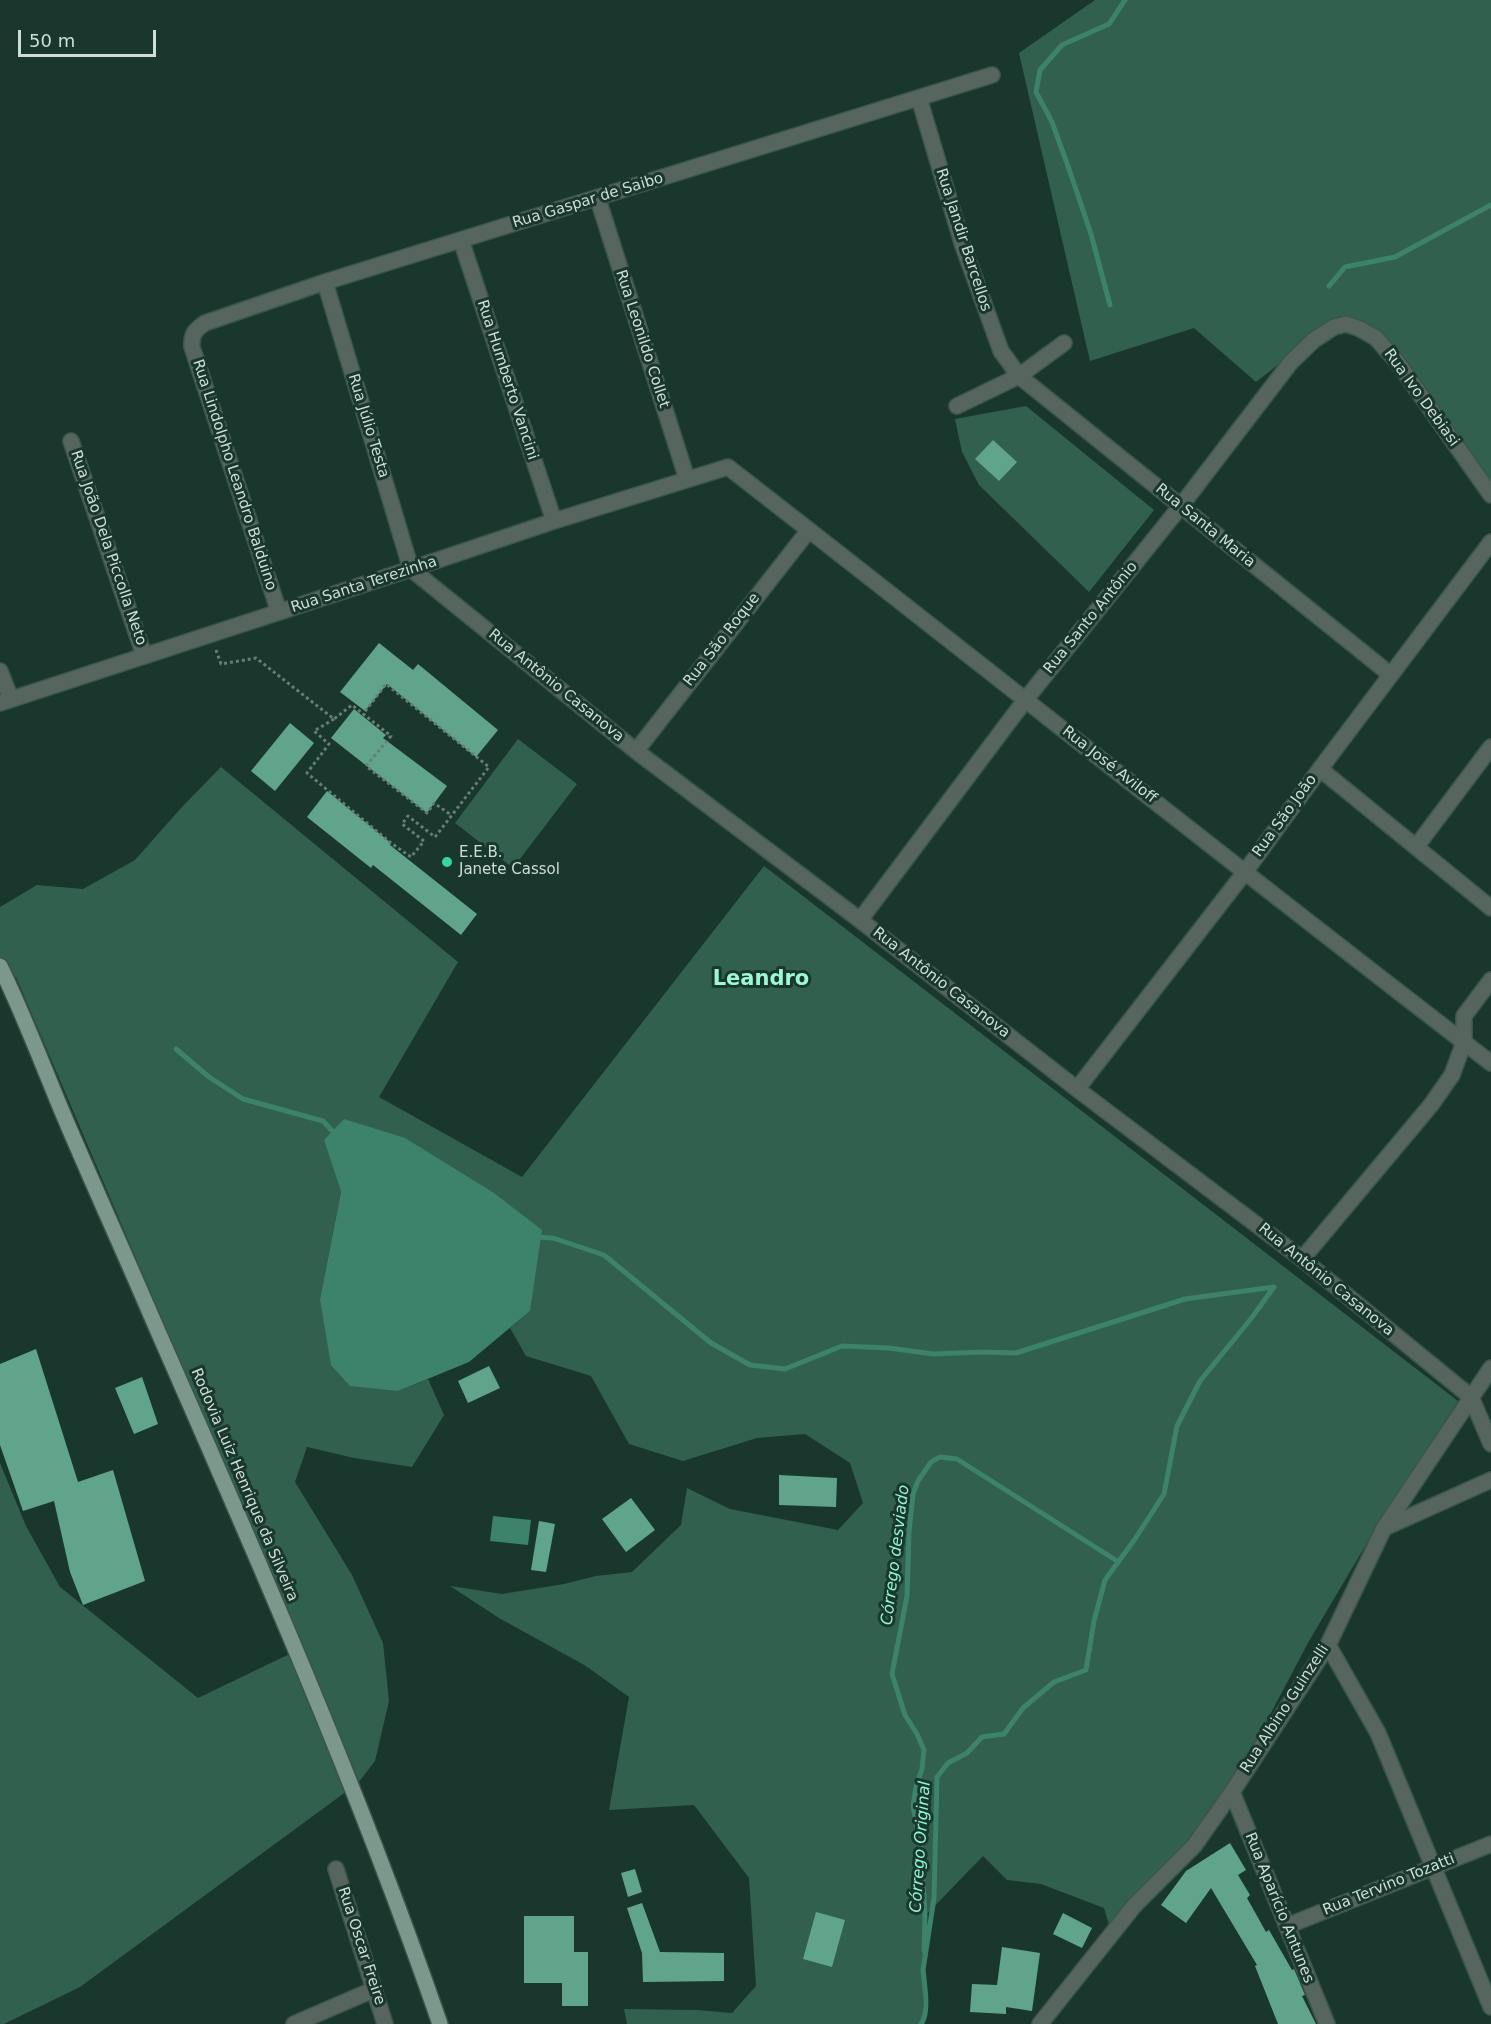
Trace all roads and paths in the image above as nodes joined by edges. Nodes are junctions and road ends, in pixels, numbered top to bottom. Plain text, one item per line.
1 (992, 75) dead end
2 (919, 98) junction
3 (598, 199) junction
4 (461, 240) junction
5 (325, 282) junction
6 (1334, 327) joint
7 (191, 337) joint
8 (1064, 343) dead end
9 (1019, 376) junction
10 (957, 406) dead end
11 (71, 441) dead end
12 (728, 467) joint
13 (687, 479) junction
14 (1491, 495) edge
15 (1180, 507) junction
16 (554, 521) junction
17 (809, 530) junction
18 (1491, 542) edge
19 (411, 569) junction
20 (279, 612) junction
21 (209, 634) junction
22 (144, 655) junction
23 (0, 671) edge
24 (1391, 675) junction
25 (1026, 699) junction
26 (5, 701) edge
27 (363, 714) junction
28 (334, 719) junction
29 (1491, 747) edge
30 (636, 750) junction
31 (1320, 769) junction
32 (451, 815) junction
33 (1416, 847) junction
34 (1245, 872) junction
35 (1491, 908) edge
36 (860, 920) junction
37 (0, 966) edge
38 (1491, 980) edge
39 (1464, 1042) junction
40 (1491, 1063) edge
41 (1077, 1089) junction
42 (1302, 1259) junction
43 (1491, 1368) edge
44 (1471, 1397) junction
45 (1491, 1444) edge
46 (1491, 1480) edge
47 (1384, 1528) junction
48 (1328, 1645) junction
49 (1232, 1791) junction
50 (1491, 1844) edge
51 (1435, 1867) junction
52 (336, 1869) dead end
53 (1287, 1926) junction
54 (375, 1989) junction
55 (1491, 2007) edge
56 (294, 2024) edge
57 (385, 2024) edge
58 (440, 2024) edge
59 (1040, 2024) edge
60 (1327, 2024) edge

1 - 2 street, Rua Gaspar de Saibo
2 - 3 street, Rua Gaspar de Saibo
2 - 9 street, Rua Jandir Barcellos
3 - 4 street, Rua Gaspar de Saibo
3 - 13 street, Rua Leonildo Collet
4 - 5 street, Rua Gaspar de Saibo
4 - 16 street, Rua Humberto Vancini
5 - 7 street, Rua Gaspar de Saibo
5 - 19 street, Rua Júlio Testa
6 - 14 street, Rua Ivo Debiasi
6 - 15 street, Rua Santo Antônio
7 - 20 street, Rua Lindolpho Leandro Balduino
8 - 9 street
9 - 10 street
9 - 15 street, Rua Santa Maria
11 - 22 street, Rua João Dela Piccolla Neto
12 - 13 street, Rua Santa Terezinha
12 - 17 street, Rua José Aviloff
13 - 16 street, Rua Santa Terezinha
15 - 24 street, Rua Santa Maria
15 - 25 street, Rua Santo Antônio
16 - 19 street, Rua Santa Terezinha
17 - 25 street, Rua José Aviloff
17 - 30 street, Rua São Roque
18 - 24 street, Rua São João
19 - 20 street, Rua Santa Terezinha
19 - 30 street, Rua Antônio Casanova
20 - 21 street, Rua Santa Terezinha
21 - 22 street, Rua Santa Terezinha
21 - 28 path
22 - 26 street, Rua Santa Terezinha
23 - 26 street
24 - 31 street, Rua São João
25 - 34 street, Rua José Aviloff
25 - 36 street, Rua Santo Antônio
27 - 28 path
27 - 32 path
27 - 32 path
28 - 32 path
29 - 33 street
30 - 36 street, Rua Antônio Casanova
31 - 33 street
31 - 34 street, Rua São João
33 - 35 street
34 - 39 street, Rua José Aviloff
34 - 41 street, Rua São João
36 - 41 street, Rua Antônio Casanova
37 - 58 main road, Rodovia Luiz Henrique da Silveira
38 - 39 street
39 - 40 street, Rua José Aviloff
39 - 42 street
41 - 42 street, Rua Antônio Casanova
42 - 44 street, Rua Antônio Casanova
43 - 44 street, Rua Albino Guinzelli
44 - 45 street
44 - 47 street, Rua Albino Guinzelli
46 - 47 street
47 - 48 street, Rua Albino Guinzelli
48 - 49 street, Rua Albino Guinzelli
48 - 51 street
49 - 53 street, Rua Aparício Antunes
49 - 59 street, Rua Albino Guinzelli
50 - 51 street, Rua Tervino Tozatti
51 - 53 street, Rua Tervino Tozatti
51 - 55 street
52 - 54 street, Rua Oscar Freire
53 - 60 street, Rua Aparício Antunes
54 - 56 street
54 - 57 street, Rua Oscar Freire

